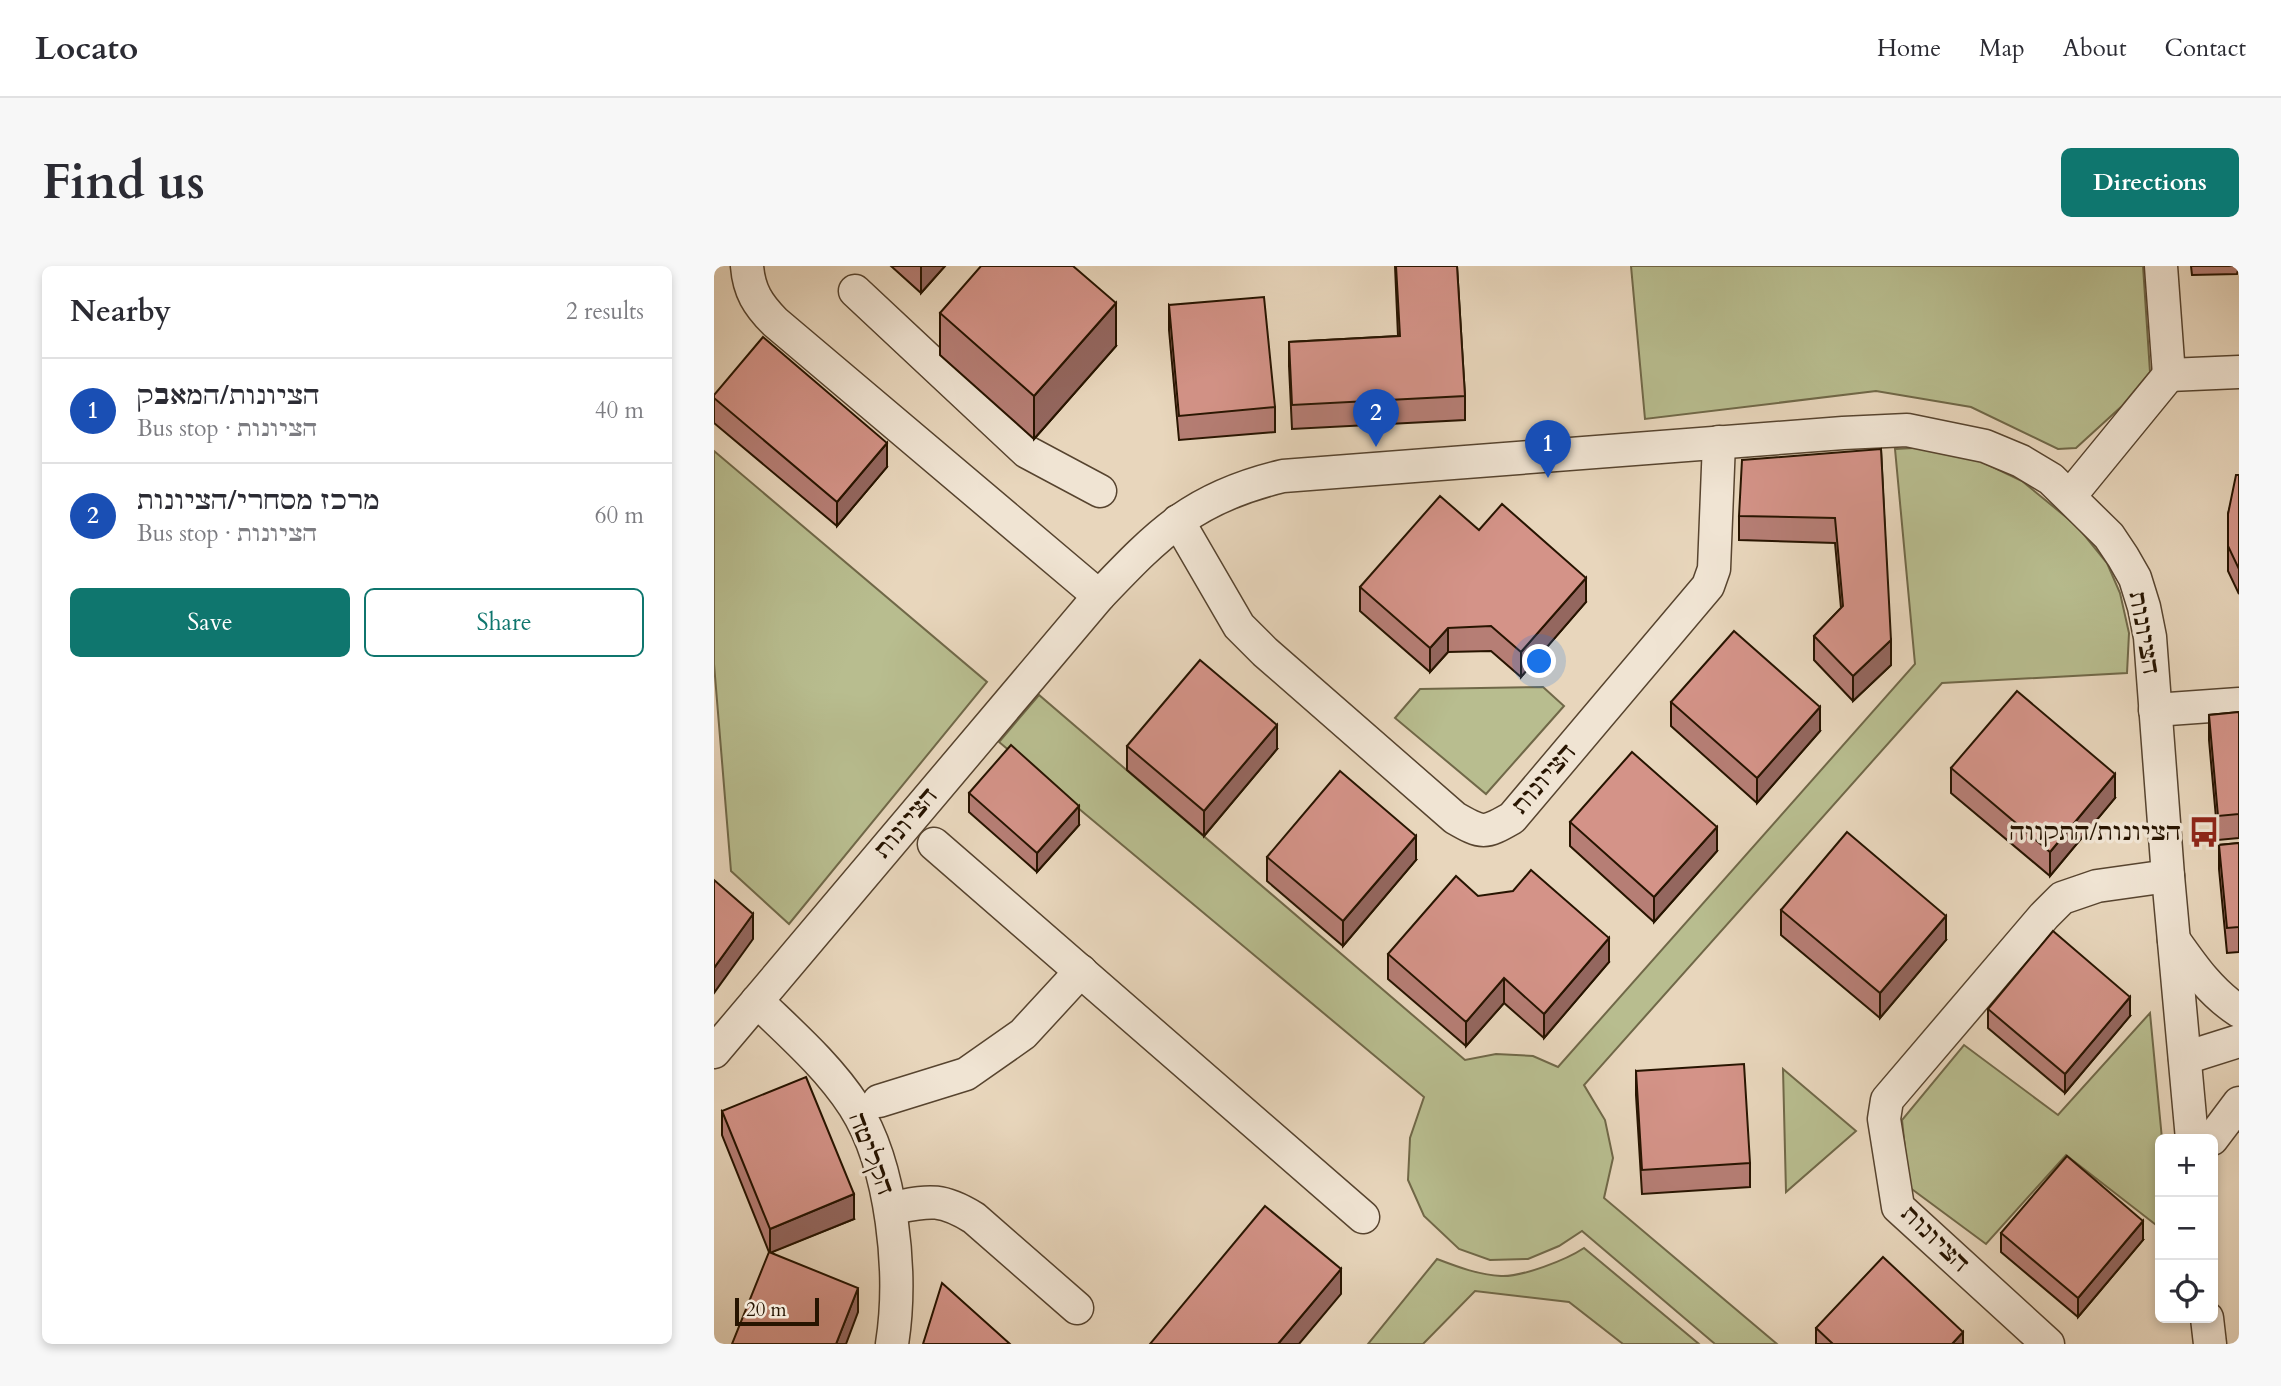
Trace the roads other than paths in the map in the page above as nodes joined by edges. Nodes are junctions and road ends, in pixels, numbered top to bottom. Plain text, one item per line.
1 (747, 266) edge
2 (2161, 266) edge
3 (855, 291) dead end
4 (2239, 372) edge
5 (2169, 375) junction
6 (1719, 442) junction
7 (1100, 491) dead end
8 (2070, 496) junction
9 (1178, 521) junction
10 (1099, 596) junction
11 (2239, 704) edge
12 (2155, 710) junction
13 (934, 844) dead end
14 (2168, 876) junction
15 (2174, 939) junction
16 (1081, 971) junction
17 (757, 1001) junction
18 (2239, 1011) edge
19 (2239, 1041) edge
20 (714, 1052) edge
21 (2185, 1058) junction
22 (2239, 1066) edge
23 (879, 1101) dead end
24 (2239, 1103) edge
25 (2192, 1134) edge
26 (2214, 1134) edge
27 (891, 1208) junction
28 (1363, 1217) dead end
29 (1077, 1308) dead end
30 (2208, 1323) edge
31 (892, 1344) edge
32 (2048, 1344) edge
33 (2210, 1344) edge

1 - 10 street
2 - 5 street
3 - 7 street
4 - 5 street
5 - 8 street
6 - 8 street, הציונות
6 - 9 street, הציונות
6 - 9 street, הציונות
8 - 12 street, הציונות
9 - 10 street, הציונות
10 - 17 street, הציונות
11 - 12 street, הציונות
12 - 14 street, הציונות
13 - 16 street
14 - 15 street, הציונות
14 - 32 street, הציונות
15 - 18 street
15 - 21 street, הציונות
16 - 23 street
16 - 28 street
17 - 20 street, הציונות
17 - 27 street, הקליטה
19 - 21 street
21 - 22 street
21 - 25 street, הציונות
24 - 26 street
27 - 29 street
27 - 31 street, הקליטה
30 - 33 street

